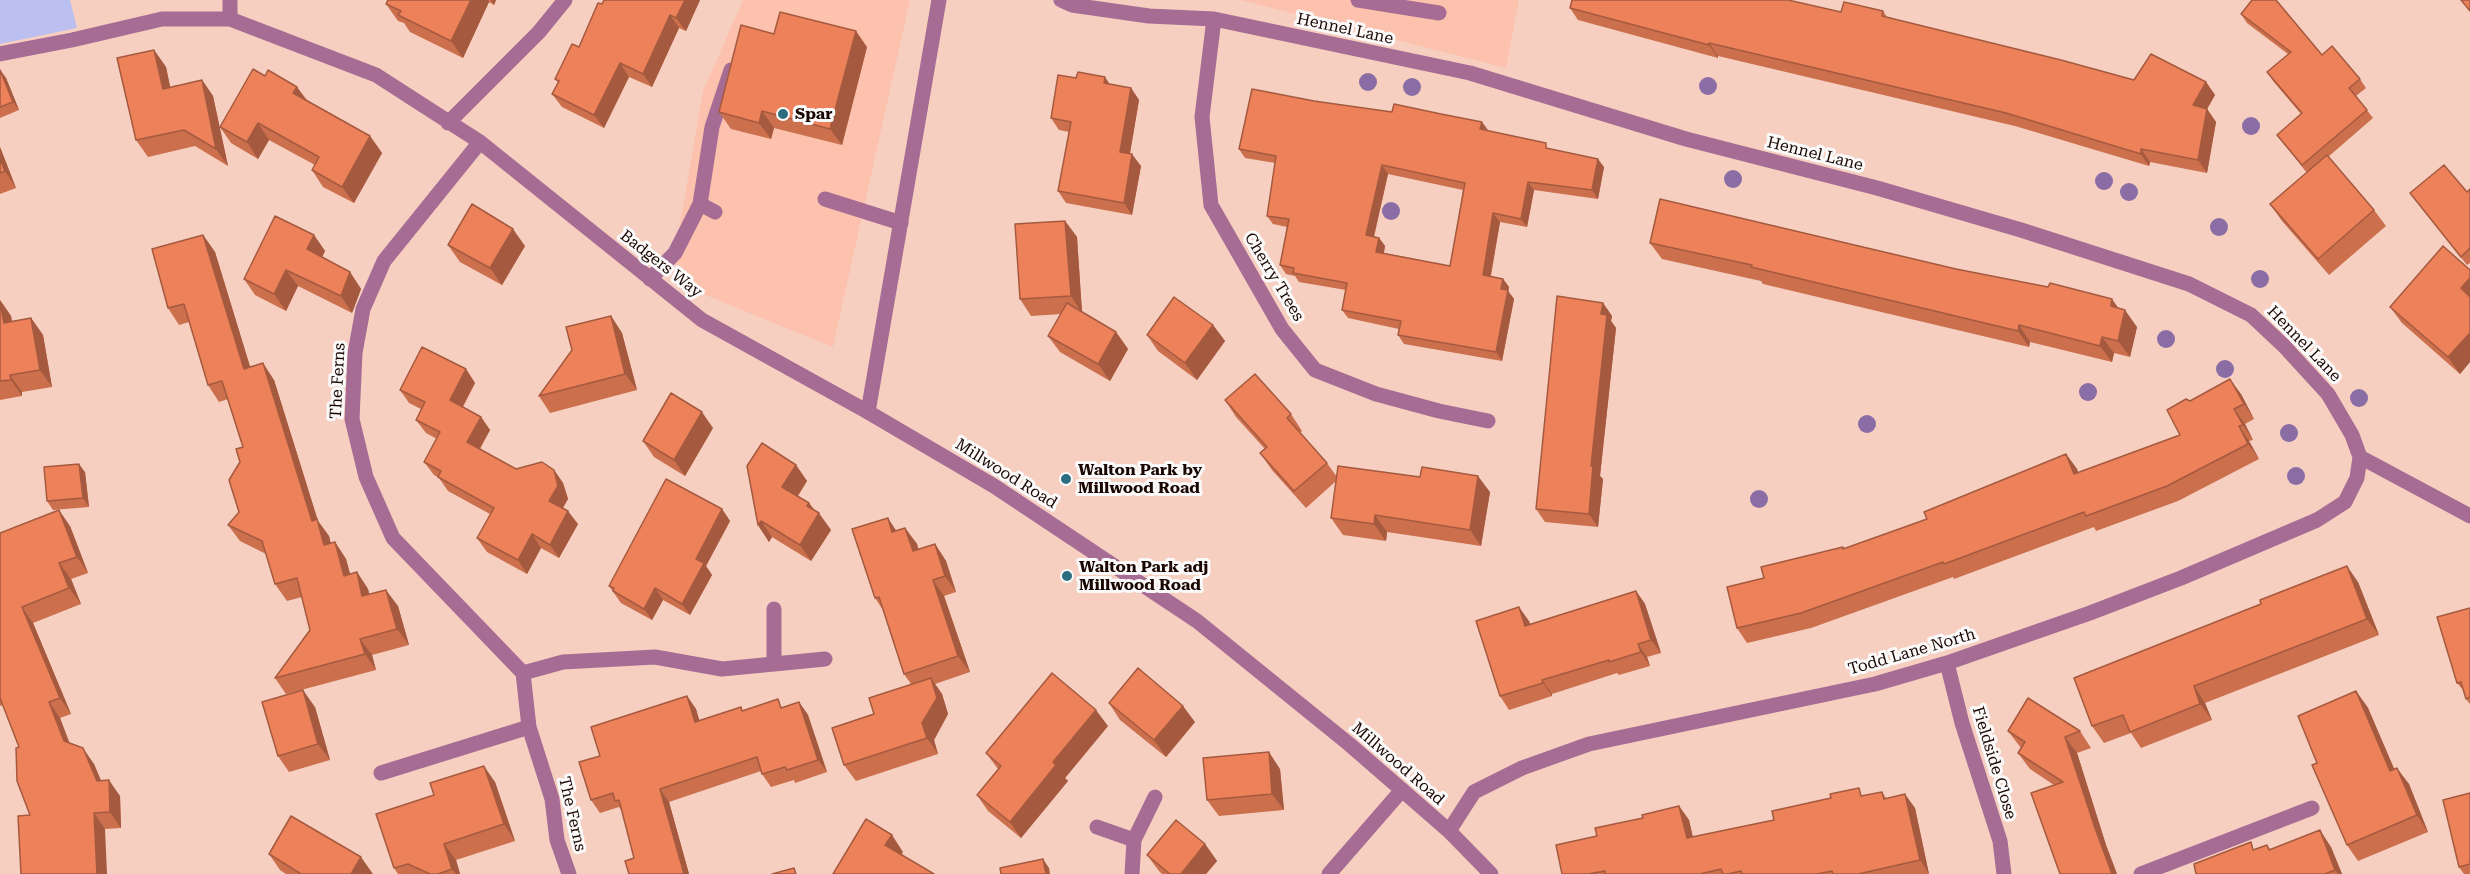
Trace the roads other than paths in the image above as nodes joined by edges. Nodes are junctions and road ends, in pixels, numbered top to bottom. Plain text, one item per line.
1 (230, 0) edge
2 (565, 0) edge
3 (939, 0) edge
4 (1061, 0) edge
5 (1358, 0) edge
6 (1438, 13) dead end
7 (230, 19) junction
8 (1214, 19) junction
9 (737, 51) edge
10 (0, 54) edge
11 (447, 123) junction
12 (480, 142) junction
13 (825, 199) dead end
14 (700, 204) junction
15 (715, 212) dead end
16 (901, 223) junction
17 (650, 279) junction
18 (868, 412) junction
19 (1488, 421) dead end
20 (2360, 457) junction
21 (2470, 516) edge
22 (774, 609) dead end
23 (825, 658) dead end
24 (1947, 663) junction
25 (774, 664) junction
26 (523, 673) junction
27 (529, 727) junction
28 (381, 773) dead end
29 (1402, 790) junction
30 (1155, 797) dead end
31 (2312, 808) dead end
32 (1097, 827) dead end
33 (1449, 831) junction
34 (1134, 840) junction
35 (569, 874) edge
36 (1132, 874) edge
37 (1329, 874) edge
38 (1491, 874) edge
39 (2004, 874) edge
40 (2140, 874) edge

1 - 7 street
2 - 11 street
3 - 16 street
4 - 8 street, Hennel Lane
5 - 6 street
7 - 10 street, Badgers Way
7 - 11 street, Badgers Way
8 - 19 street, Cherry Trees
8 - 20 street, Hennel Lane
9 - 14 street
11 - 12 street, Badgers Way
12 - 17 street, Badgers Way
12 - 26 street, The Ferns
13 - 16 street
14 - 15 street
14 - 17 street
16 - 18 street
17 - 18 street, Badgers Way
18 - 29 street, Millwood Road
20 - 21 street
20 - 24 street, Todd Lane North
22 - 25 street
23 - 25 street
24 - 33 street, Todd Lane North
24 - 39 street, Fieldside Close
25 - 26 street
26 - 27 street, The Ferns
27 - 28 street
27 - 35 street, The Ferns
29 - 33 street, Millwood Road
29 - 37 street
30 - 34 street
31 - 40 street
32 - 34 street
33 - 38 street, Millwood Road
34 - 36 street

